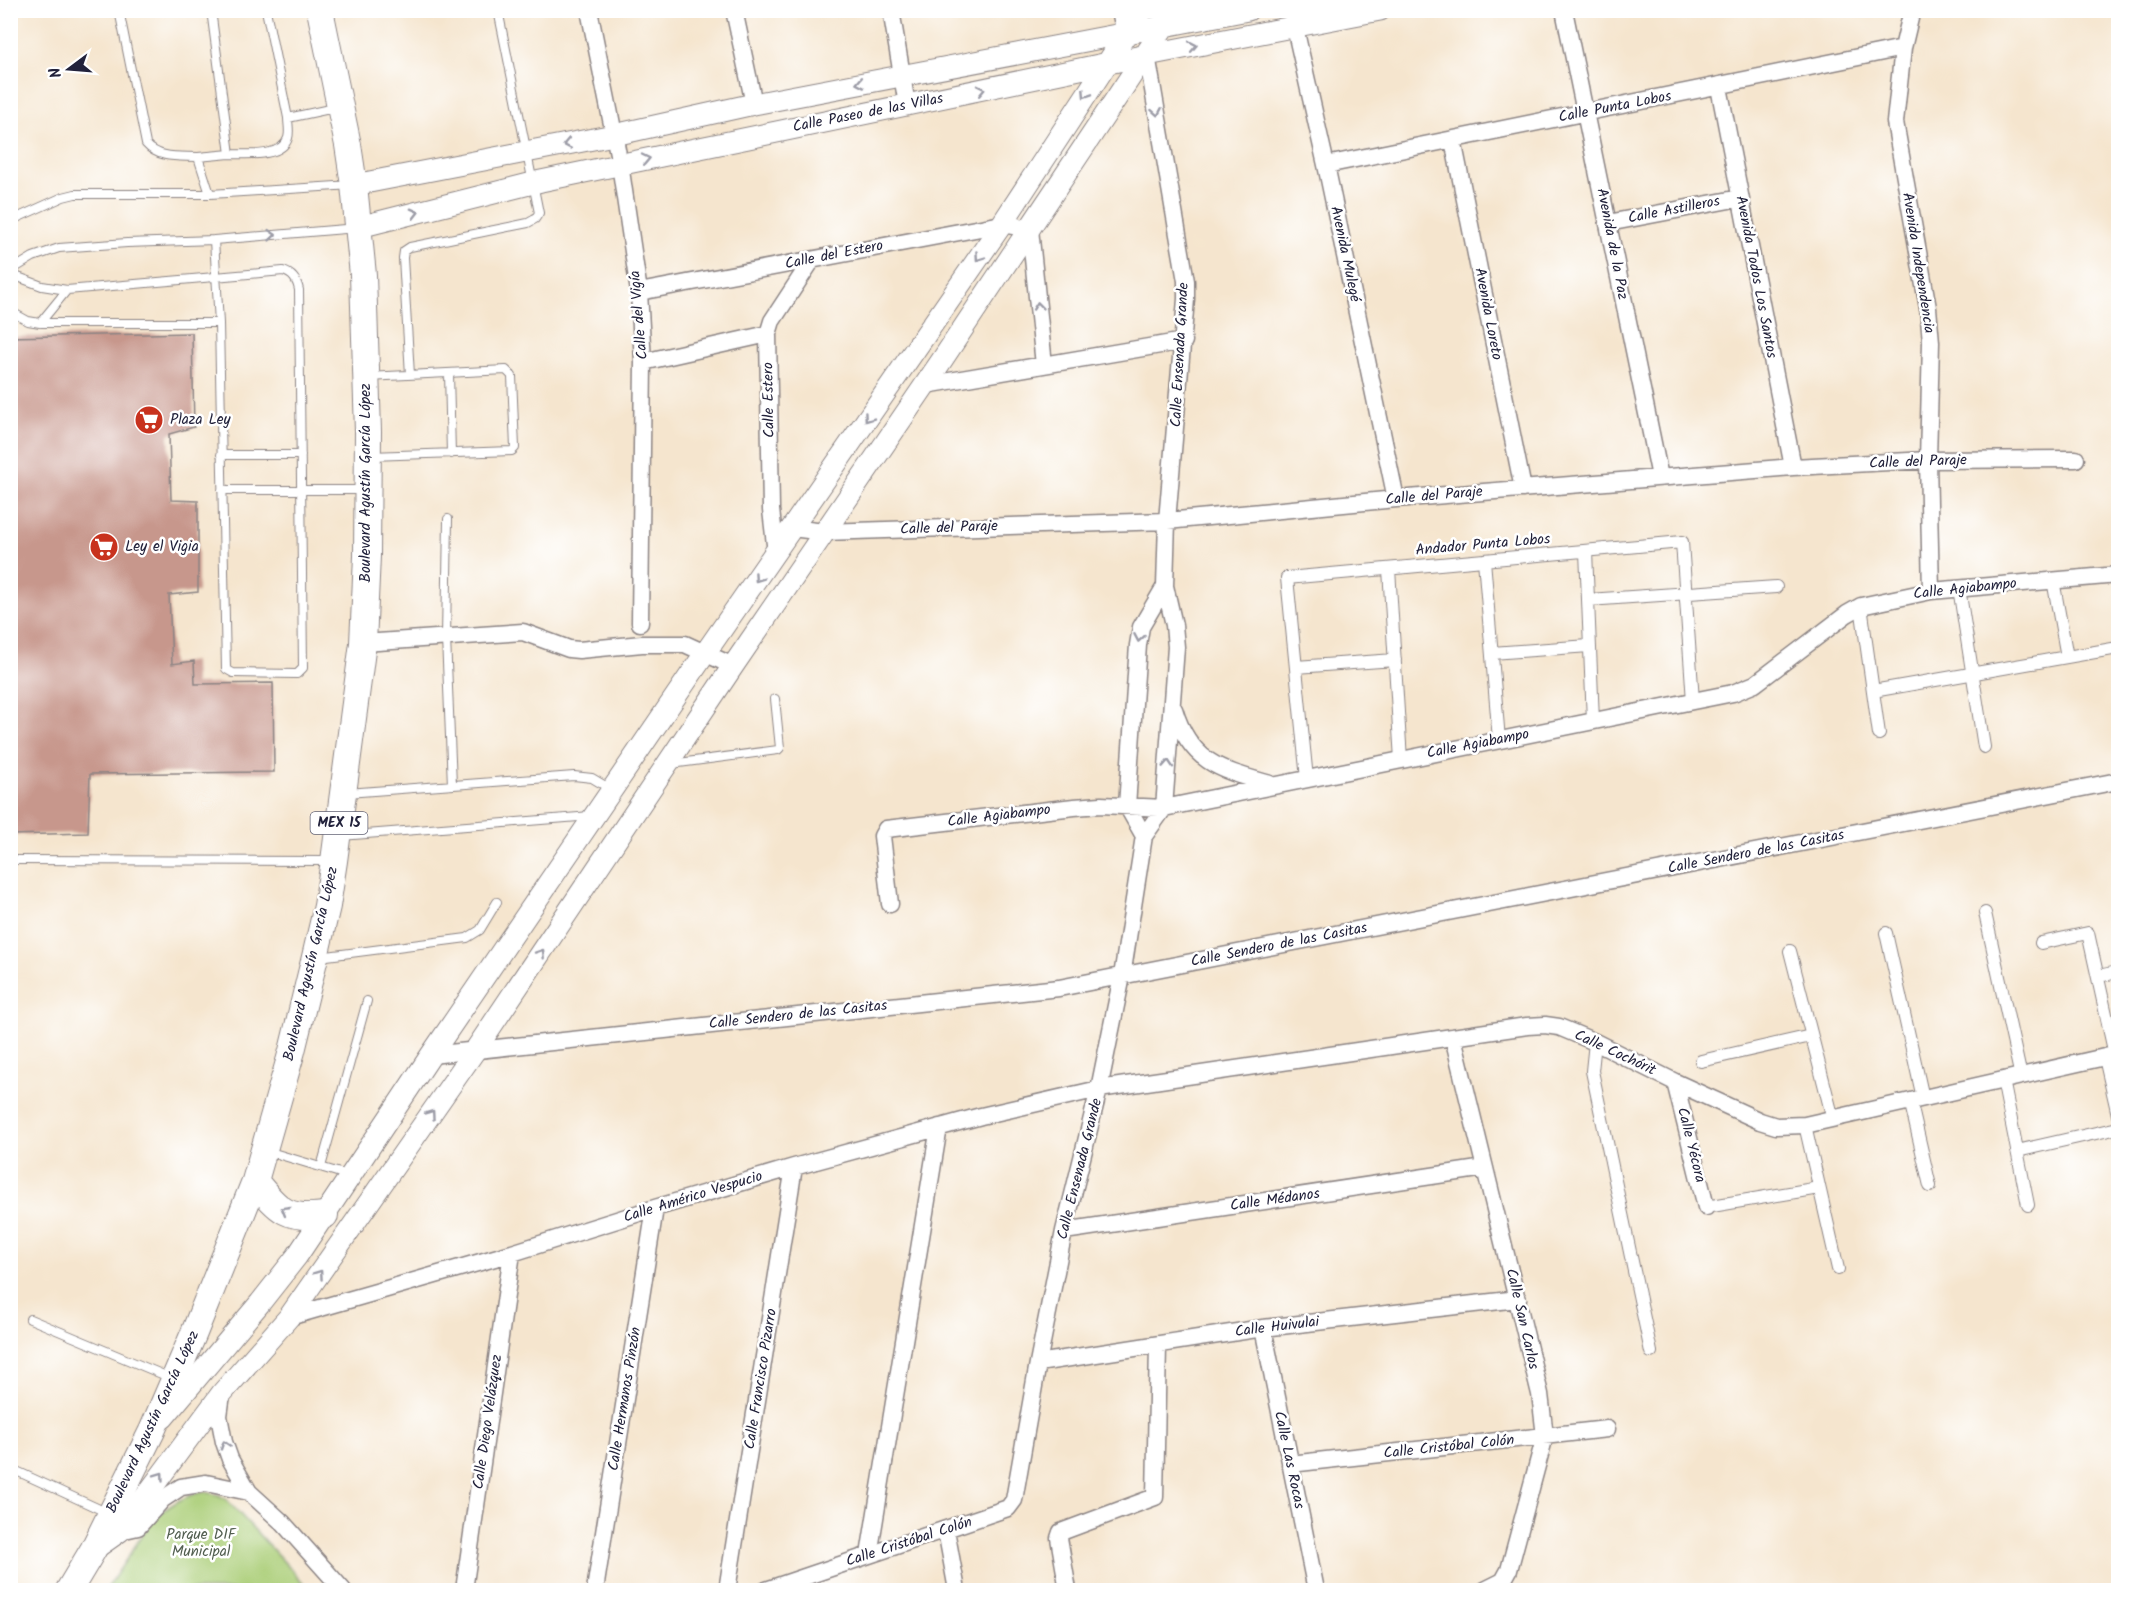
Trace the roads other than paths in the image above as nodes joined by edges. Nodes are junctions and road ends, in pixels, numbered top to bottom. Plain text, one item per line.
1 (119, 10) edge
2 (212, 10) edge
3 (266, 10) edge
4 (320, 10) edge
5 (498, 10) edge
6 (589, 10) edge
7 (734, 10) edge
8 (891, 10) edge
9 (1120, 10) edge
10 (1142, 10) edge
11 (1248, 10) edge
12 (1380, 10) edge
13 (1564, 10) edge
14 (1912, 10) edge
15 (1170, 18) edge
16 (1293, 19) edge
17 (1125, 34) junction
18 (1904, 48) junction
19 (1147, 55) junction
20 (1106, 64) junction
21 (902, 75) junction
22 (1719, 87) junction
23 (754, 104) junction
24 (907, 105) junction
25 (339, 107) junction
26 (1586, 113) junction
27 (288, 118) junction
28 (615, 135) junction
29 (1453, 140) junction
30 (527, 152) junction
31 (230, 154) junction
32 (198, 157) junction
33 (620, 164) junction
34 (1326, 165) junction
35 (532, 183) junction
36 (354, 185) junction
37 (210, 194) junction
38 (1740, 198) junction
39 (10, 221) edge
40 (1608, 223) junction
41 (1002, 224) junction
42 (359, 227) junction
43 (1030, 229) junction
44 (214, 240) junction
45 (812, 260) junction
46 (10, 273) edge
47 (217, 276) junction
48 (67, 290) junction
49 (639, 292) junction
50 (10, 311) edge
51 (40, 323) junction
52 (219, 323) junction
53 (768, 334) junction
54 (1184, 341) junction
55 (643, 362) junction
56 (1044, 365) junction
57 (448, 373) junction
58 (410, 375) junction
59 (366, 378) junction
60 (926, 385) junction
61 (451, 454) junction
62 (221, 455) junction
63 (301, 455) junction
64 (368, 456) junction
65 (2076, 459) dead end
66 (1928, 460) junction
67 (1793, 467) junction
68 (1660, 477) junction
69 (1523, 489) junction
70 (222, 490) junction
71 (301, 490) junction
72 (368, 490) junction
73 (1396, 499) junction
74 (448, 519) dead end
75 (1167, 521) junction
76 (792, 528) junction
77 (824, 532) junction
78 (1586, 551) junction
79 (776, 553) junction
80 (1484, 560) junction
81 (1389, 569) junction
82 (2118, 575) edge
83 (2053, 580) junction
84 (1165, 586) junction
85 (1776, 587) dead end
86 (1959, 588) junction
87 (1930, 591) junction
88 (1686, 593) junction
89 (1588, 600) junction
90 (1861, 606) junction
91 (640, 623) dead end
92 (447, 638) junction
93 (363, 643) junction
94 (1590, 646) junction
95 (2118, 648) edge
96 (706, 652) junction
97 (1492, 653) junction
98 (2067, 657) junction
99 (1395, 660) junction
100 (733, 666) junction
101 (1296, 667) junction
102 (1973, 674) junction
103 (1873, 691) junction
104 (775, 699) dead end
105 (1694, 701) junction
106 (1172, 703) junction
107 (1593, 721) junction
108 (1879, 735) dead end
109 (1499, 740) junction
110 (1984, 747) dead end
111 (1401, 760) junction
112 (667, 764) junction
113 (1307, 779) junction
114 (2118, 781) edge
115 (452, 785) junction
116 (1274, 785) junction
117 (612, 790) junction
118 (343, 794) junction
119 (1127, 806) junction
120 (1164, 808) junction
121 (595, 816) junction
122 (1144, 836) junction
123 (336, 848) junction
124 (10, 860) edge
125 (497, 902) dead end
126 (890, 904) dead end
127 (1986, 913) dead end
128 (1886, 933) dead end
129 (2041, 943) dead end
130 (1790, 951) dead end
131 (315, 957) junction
132 (2118, 972) edge
133 (1122, 976) junction
134 (2098, 976) junction
135 (367, 1001) dead end
136 (1812, 1036) junction
137 (1453, 1037) junction
138 (1595, 1042) junction
139 (476, 1049) junction
140 (431, 1055) junction
141 (2113, 1055) edge
142 (1701, 1061) dead end
143 (2022, 1077) junction
144 (2003, 1080) junction
145 (1675, 1082) junction
146 (1099, 1089) junction
147 (1916, 1099) junction
148 (2118, 1115) edge
149 (1833, 1119) junction
150 (1805, 1125) junction
151 (939, 1127) junction
152 (2118, 1128) edge
153 (264, 1150) junction
154 (2017, 1151) junction
155 (321, 1167) junction
156 (794, 1167) junction
157 (1485, 1168) junction
158 (351, 1176) junction
159 (255, 1181) junction
160 (1930, 1186) dead end
161 (1820, 1188) junction
162 (2028, 1205) dead end
163 (1706, 1207) joint
164 (655, 1208) junction
165 (325, 1215) junction
166 (1064, 1231) junction
167 (512, 1253) junction
168 (1838, 1269) dead end
169 (1518, 1299) junction
170 (289, 1317) junction
171 (30, 1319) dead end
172 (1263, 1328) junction
173 (1158, 1345) junction
174 (1651, 1352) dead end
175 (1038, 1363) junction
176 (174, 1380) junction
177 (222, 1393) junction
178 (1607, 1429) dead end
179 (152, 1431) junction
180 (1545, 1436) junction
181 (1290, 1464) junction
182 (10, 1468) edge
183 (249, 1492) junction
184 (1014, 1500) joint
185 (116, 1523) junction
186 (946, 1530) junction
187 (869, 1555) junction
188 (790, 1587) edge
189 (69, 1590) edge
190 (344, 1590) edge
191 (464, 1590) edge
192 (595, 1590) edge
193 (727, 1590) edge
194 (766, 1590) edge
195 (957, 1590) edge
196 (1068, 1590) edge
197 (1316, 1590) edge
198 (1485, 1590) edge

1 - 32 lane
2 - 31 lane
3 - 27 lane
4 - 25 main road, Boulevard Agustín García López / MEX 15
5 - 30 lane
6 - 28 street, Calle del Vigía
7 - 23 street
8 - 21 street
9 - 17 street
10 - 17 street
11 - 15 street, Calle Paseo de las Villas
12 - 16 street, Calle Paseo de las Villas
13 - 26 street, Avenida de la Paz
14 - 18 street, Avenida Independencia
15 - 17 street, Calle Paseo de las Villas
15 - 19 street
19 -> 16 street, Calle Paseo de las Villas
16 - 34 street, Avenida Mulegé
17 - 20 street
17 - 21 street, Calle Paseo de las Villas
18 - 22 street, Calle Punta Lobos
18 - 66 street, Avenida Independencia
19 - 20 street, Calle Paseo de las Villas
19 - 43 street
19 -> 54 street, Calle Ensenada Grande
24 -> 20 street, Calle Paseo de las Villas
20 -> 41 street
21 -> 23 street, Calle Paseo de las Villas
21 - 24 street
22 - 26 street, Calle Punta Lobos
22 - 38 street, Avenida Todos Los Santos
23 - 28 street, Calle Paseo de las Villas
33 -> 24 street, Calle Paseo de las Villas
25 - 27 lane
25 - 36 main road, Boulevard Agustín García López / MEX 15
26 - 29 street, Calle Punta Lobos
26 - 40 street, Avenida de la Paz
27 - 31 lane
28 -> 30 street, Calle Paseo de las Villas
28 - 33 street, Calle del Vigía
29 - 34 street, Calle Punta Lobos
29 - 69 street, Avenida Loreto
30 - 35 lane
30 - 36 street, Calle Paseo de las Villas
31 - 32 lane
32 - 37 lane
33 - 35 street, Calle Paseo de las Villas
33 - 49 street, Calle del Vigía
34 - 73 street, Avenida Mulegé
42 -> 35 street, Calle Paseo de las Villas
35 - 58 lane
36 - 37 lane
36 - 42 main road, Boulevard Agustín García López / MEX 15
37 - 39 lane
38 - 40 street, Calle Astilleros
38 - 67 street, Avenida Todos Los Santos
40 - 68 street, Avenida de la Paz
41 - 43 street, Calle del Estero
41 - 45 street, Calle del Estero
41 -> 76 street
44 -> 42 lane
42 - 59 main road, Boulevard Agustín García López / MEX 15
56 -> 43 street
43 - 60 street
44 - 46 lane
44 - 47 lane
45 - 49 street, Calle del Estero
45 - 53 street, Calle Estero
46 - 48 lane
47 - 48 lane
47 - 52 lane
47 - 63 lane
48 - 51 lane
49 - 55 street, Calle del Vigía
50 - 51 lane
51 - 52 lane
52 - 62 lane
53 - 55 street
53 - 79 street, Calle Estero
54 - 56 street
54 - 75 street, Calle Ensenada Grande
55 - 91 street, Calle del Vigía
56 - 60 street
57 - 58 lane
57 - 61 lane
57 - 61 lane
58 - 59 lane
59 - 64 main road, Boulevard Agustín García López / MEX 15
60 - 77 street
61 - 64 lane
62 - 63 lane
62 - 70 lane
63 - 71 lane
64 - 72 main road, Boulevard Agustín García López / MEX 15
65 - 66 street, Calle del Paraje
66 - 67 street, Calle del Paraje
66 - 87 street, Avenida Independencia
67 - 68 street, Calle del Paraje
68 - 69 street, Calle del Paraje
69 - 73 street, Calle del Paraje
70 - 71 lane
70 - 71 lane
71 - 72 lane
72 - 93 main road, Boulevard Agustín García López / MEX 15
73 - 75 street, Calle del Paraje
74 - 92 lane
75 - 77 street, Calle del Paraje
75 - 84 street, Calle Ensenada Grande
76 - 77 street, Calle del Paraje
76 - 79 street
77 - 100 street
78 - 80 street, Andador Punta Lobos
78 - 88 street, Andador Punta Lobos
78 - 89 street
79 -> 96 street
80 - 81 street, Andador Punta Lobos
80 - 97 street
81 - 99 street
81 - 101 street, Andador Punta Lobos
82 - 83 street, Calle Agiabampo
83 - 86 street, Calle Agiabampo
83 - 98 street
84 - 106 street, Calle Ensenada Grande
84 -> 119 street, Calle Ensenada Grande
85 - 88 street
86 - 87 street, Calle Agiabampo
86 - 102 street
87 - 90 street, Calle Agiabampo
88 - 89 street
88 - 105 street
89 - 94 street
90 - 103 street
90 - 105 street, Calle Agiabampo
92 - 93 street
92 - 96 street
92 - 115 lane
93 - 118 main road, Boulevard Agustín García López / MEX 15
94 - 97 street
94 - 107 street
95 - 98 street
96 - 100 street
96 - 117 street
97 - 109 street
98 - 102 street
99 - 101 street
99 - 111 street
100 - 112 street
101 - 113 street
102 - 103 street
102 - 110 street
103 - 108 street
104 - 112 lane
105 - 107 street, Calle Agiabampo
106 - 116 street
120 -> 106 street, Calle Ensenada Grande
107 - 109 street, Calle Agiabampo
109 - 111 street, Calle Agiabampo
111 - 113 street, Calle Agiabampo
139 -> 112 street
113 - 116 street, Calle Agiabampo
114 - 133 street, Calle Sendero de las Casitas
115 - 117 lane
115 - 118 lane
116 - 120 street, Calle Agiabampo
117 - 121 street
118 - 123 main road, Boulevard Agustín García López / MEX 15
119 - 120 street, Calle Agiabampo
119 - 122 street
119 - 126 street, Calle Agiabampo
120 - 122 street, Calle Ensenada Grande
121 - 123 lane
121 - 140 street
122 - 133 street, Calle Ensenada Grande
123 - 124 lane
123 - 131 main road, Boulevard Agustín García López / MEX 15
125 - 131 lane
127 - 143 street
128 - 147 street
129 - 134 street
130 - 136 street
131 - 153 main road, Boulevard Agustín García López / MEX 15
132 - 134 street
133 - 139 street, Calle Sendero de las Casitas
133 - 146 street, Calle Ensenada Grande
134 - 141 street
135 - 155 lane
136 - 142 street
136 - 149 street
137 - 138 street, Calle Cochórit
137 - 146 street, Calle Cochórit
137 - 157 street, Calle San Carlos
138 - 145 street, Calle Cochórit
138 - 174 street
139 - 140 street, Calle Sendero de las Casitas
170 -> 139 street
140 - 158 street
141 - 143 street, Calle Cochórit
141 - 148 street
143 - 144 street, Calle Cochórit
144 - 147 street, Calle Cochórit
144 - 154 street
145 - 150 street, Calle Cochórit
145 - 163 street, Calle Yécora
146 - 151 street, Calle Américo Vespucio
146 - 166 street, Calle Ensenada Grande
147 - 149 street, Calle Cochórit
147 - 160 street
149 - 150 street, Calle Cochórit
150 - 161 street
151 - 156 street, Calle Américo Vespucio
151 - 187 street
152 - 154 street
153 - 155 lane
153 - 159 main road, Boulevard Agustín García López / MEX 15
154 - 162 street
155 - 158 lane
156 - 164 street, Calle Américo Vespucio
156 - 193 street, Calle Francisco Pizarro
157 - 166 street, Calle Médanos
157 - 169 street, Calle San Carlos
158 - 165 street
165 -> 159 main road
159 - 176 main road, Boulevard Agustín García López / MEX 15
161 - 163 street
161 - 168 street
164 - 167 street, Calle Américo Vespucio
164 - 192 street, Calle Hermanos Pinzón
165 - 179 street
166 - 175 street, Calle Ensenada Grande
167 - 170 street, Calle Américo Vespucio
167 - 191 street, Calle Diego Velázquez
169 - 172 street, Calle Huivulai
169 - 180 street, Calle San Carlos
170 - 177 street
171 - 176 lane
172 - 173 street, Calle Huivulai
172 - 181 street, Calle Las Rocas
173 - 175 street, Calle Huivulai
173 - 196 street
175 - 184 street, Calle Ensenada Grande
176 - 179 main road, Boulevard Agustín García López / MEX 15
183 -> 177 street
185 -> 177 street
178 - 180 street, Calle Cristóbal Colón
179 - 185 main road, Boulevard Agustín García López / MEX 15
180 - 181 street, Calle Cristóbal Colón
180 - 198 street, Calle San Carlos
181 - 197 street, Calle Las Rocas
182 - 185 lane
183 - 185 street
183 - 190 street
184 - 186 street, Calle Cristóbal Colón
185 - 189 main road, Boulevard Agustín García López / MEX 15
186 - 187 street, Calle Cristóbal Colón
186 - 195 street
187 - 188 street, Calle Cristóbal Colón
188 - 194 street, Calle Cristóbal Colón

